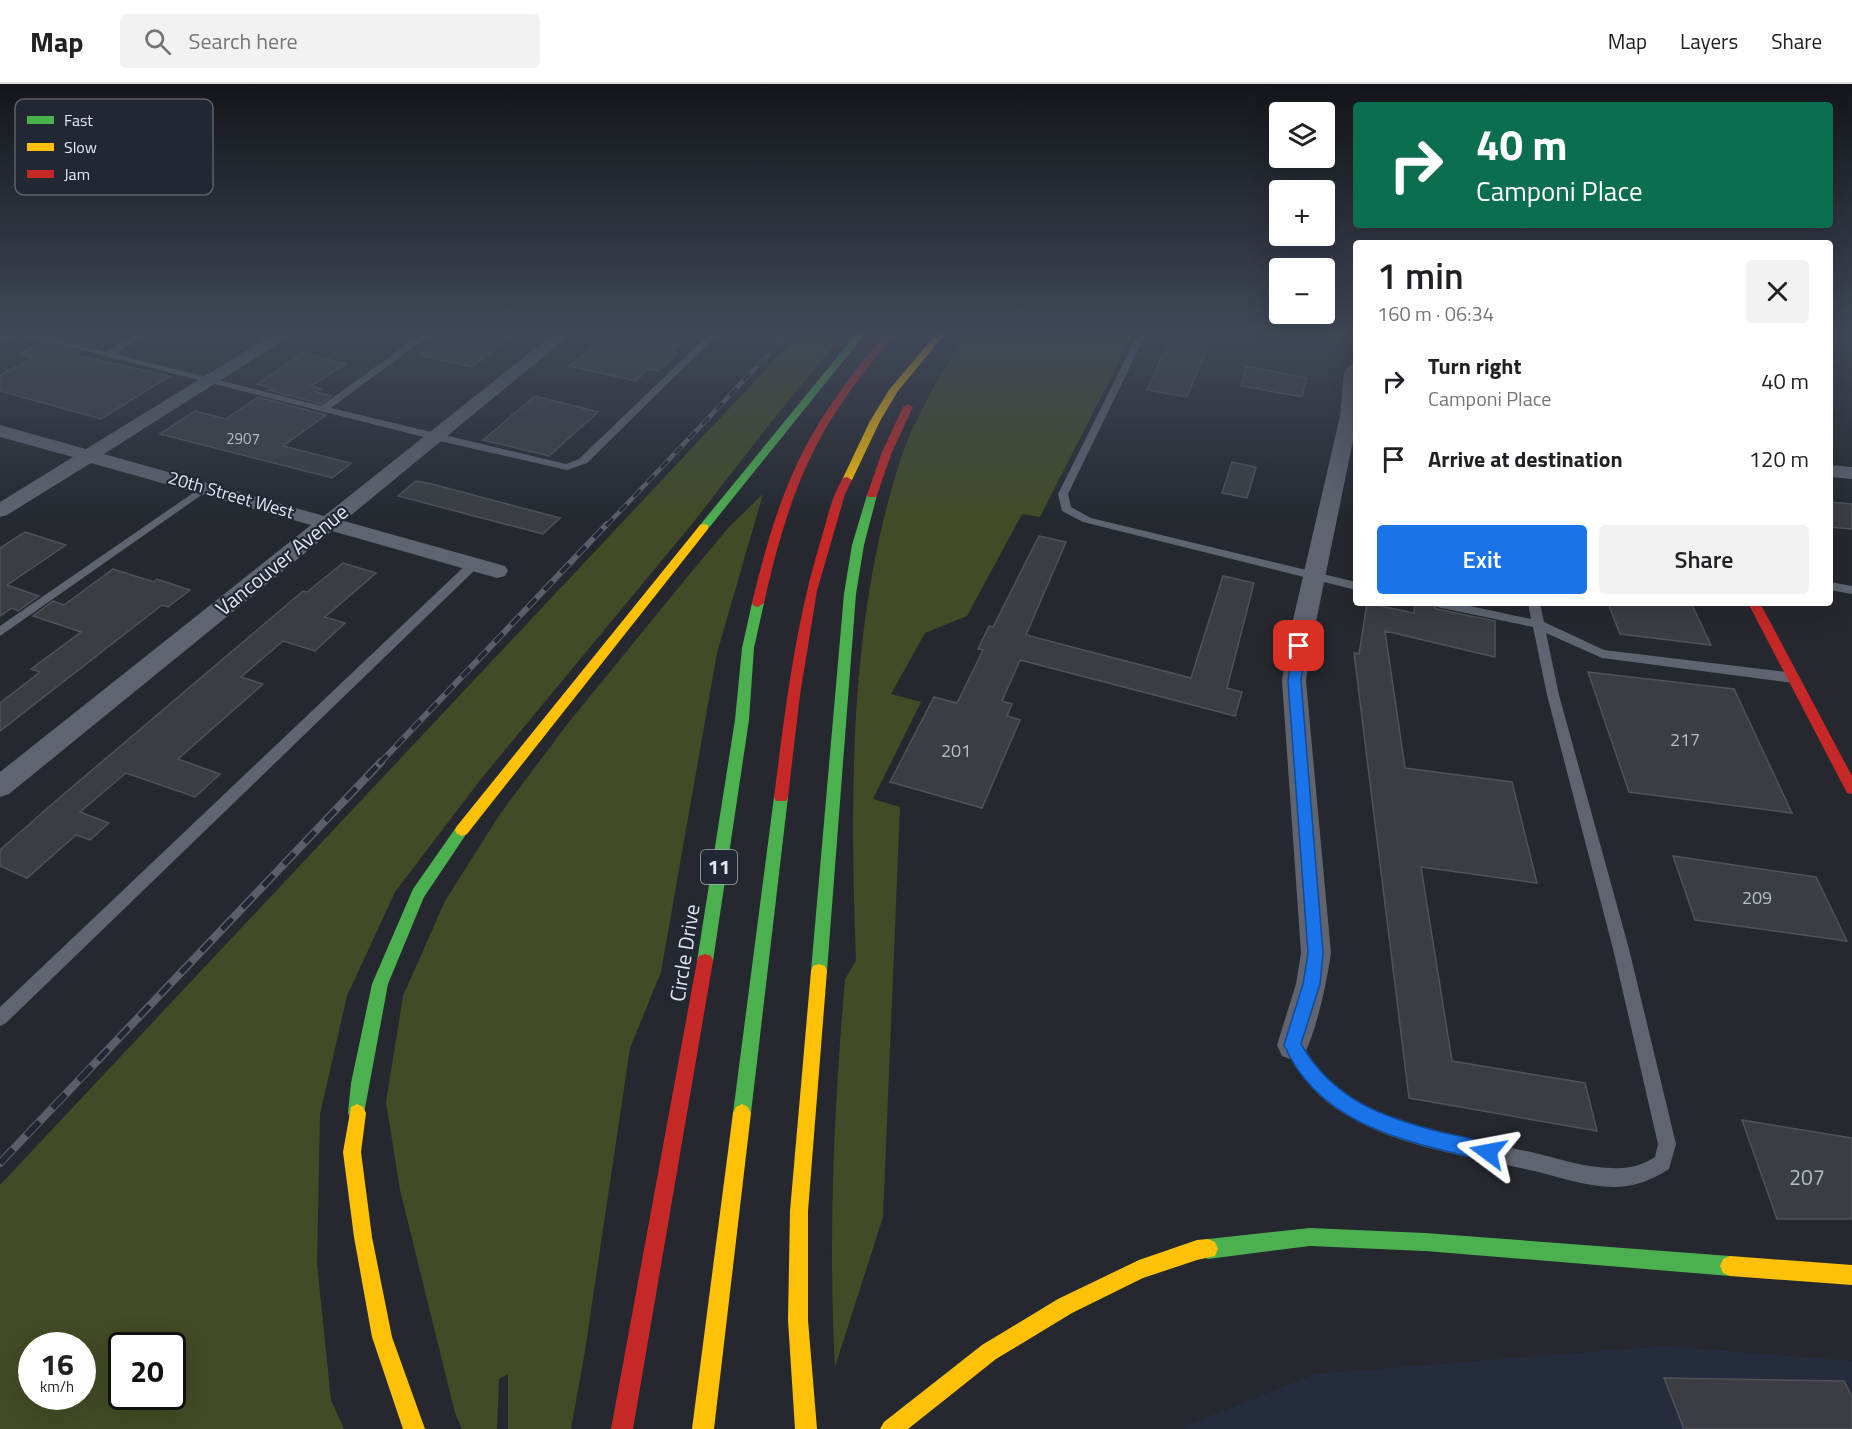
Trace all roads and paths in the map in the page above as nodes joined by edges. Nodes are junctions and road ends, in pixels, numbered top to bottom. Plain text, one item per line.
1 (183, 397) edge
2 (273, 397) edge
3 (340, 397) edge
4 (485, 397) edge
5 (649, 397) edge
6 (809, 397) edge
7 (842, 397) edge
8 (890, 397) edge
9 (913, 397) edge
10 (1111, 397) edge
11 (1351, 397) edge
12 (323, 409) junction
13 (0, 431) edge
14 (435, 437) junction
15 (88, 455) junction
16 (1833, 471) edge
17 (1852, 473) edge
18 (206, 487) junction
19 (0, 511) edge
20 (329, 523) junction
21 (474, 564) junction
22 (496, 571) dead end
23 (1315, 576) junction
24 (1353, 585) edge
25 (1833, 587) edge
26 (1852, 590) edge
27 (1451, 606) edge
28 (1535, 606) edge
29 (1756, 606) edge
30 (1538, 624) junction
31 (0, 632) edge
32 (1794, 678) junction
33 (0, 787) edge
34 (1852, 789) edge
35 (0, 1018) edge
36 (1293, 1045) joint
37 (1852, 1275) edge
38 (414, 1429) edge
39 (622, 1429) edge
40 (703, 1429) edge
41 (806, 1429) edge
42 (891, 1429) edge

1 - 15 street
2 - 12 lane
3 - 12 lane
4 - 14 street, Vancouver Avenue
5 - 14 lane
6 - 38 main road
7 - 39 main road, Circle Drive / 11
8 - 40 main road
9 - 41 main road
10 - 23 lane
11 - 23 street
12 - 14 lane
13 - 15 street, 20th Street West
14 - 20 street, Vancouver Avenue
15 - 18 street, 20th Street West
15 - 19 street
16 - 17 street
18 - 20 street, 20th Street West
18 - 31 lane
20 - 21 street, 20th Street West
20 - 33 street, Vancouver Avenue
21 - 22 street, 20th Street West
21 - 35 lane
23 - 24 lane
23 - 36 street
25 - 26 lane
27 - 30 lane
28 - 30 lane
29 - 32 main road
30 - 32 lane
30 - 36 lane
32 - 34 main road
37 - 42 main road

